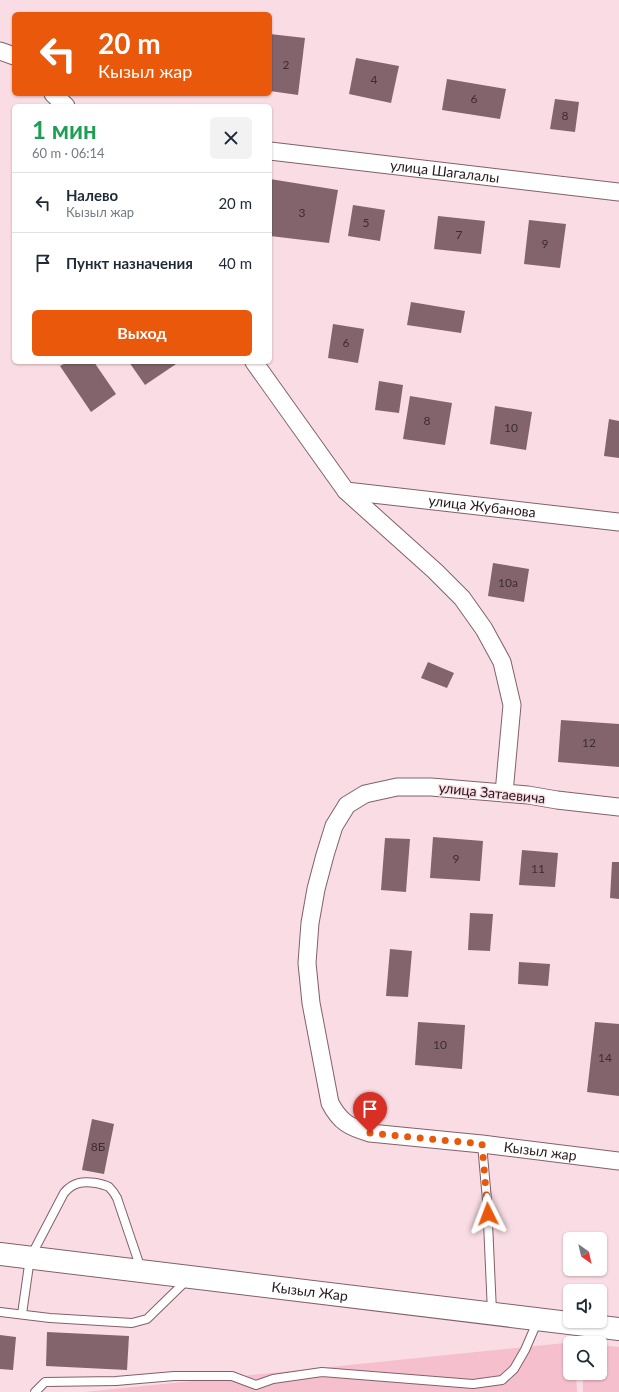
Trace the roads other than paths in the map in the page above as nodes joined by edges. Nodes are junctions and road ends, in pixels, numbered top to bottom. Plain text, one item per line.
1 (0, 51) edge
2 (12, 55) edge
3 (55, 96) edge
4 (64, 104) edge
5 (272, 151) edge
6 (619, 192) edge
7 (255, 364) edge
8 (346, 491) junction
9 (619, 522) edge
10 (504, 793) junction
11 (619, 807) edge
12 (345, 1123) joint
13 (482, 1144) junction
14 (619, 1161) edge
15 (0, 1254) edge
16 (30, 1258) junction
17 (142, 1271) junction
18 (190, 1277) junction
19 (0, 1312) edge
20 (492, 1313) junction
21 (22, 1314) junction
22 (538, 1319) junction
23 (619, 1329) edge
24 (35, 1392) edge

1 - 2 street
3 - 4 street
5 - 6 street, улица Шагалалы
7 - 8 street
8 - 9 street, улица Жубанова
8 - 10 street
10 - 11 street, улица Затаевича
10 - 12 street, улица Затаевича
12 - 13 street, Кызыл жар
13 - 14 street, Кызыл жар
13 - 20 lane
15 - 16 main road, Кызыл Жар
16 - 17 main road, Кызыл Жар
16 - 17 lane
16 - 21 lane
17 - 18 main road, Кызыл Жар
18 - 20 main road, Кызыл Жар
18 - 21 lane
19 - 21 lane
20 - 22 main road, Кызыл Жар
22 - 23 main road, Кызыл Жар
22 - 24 lane

